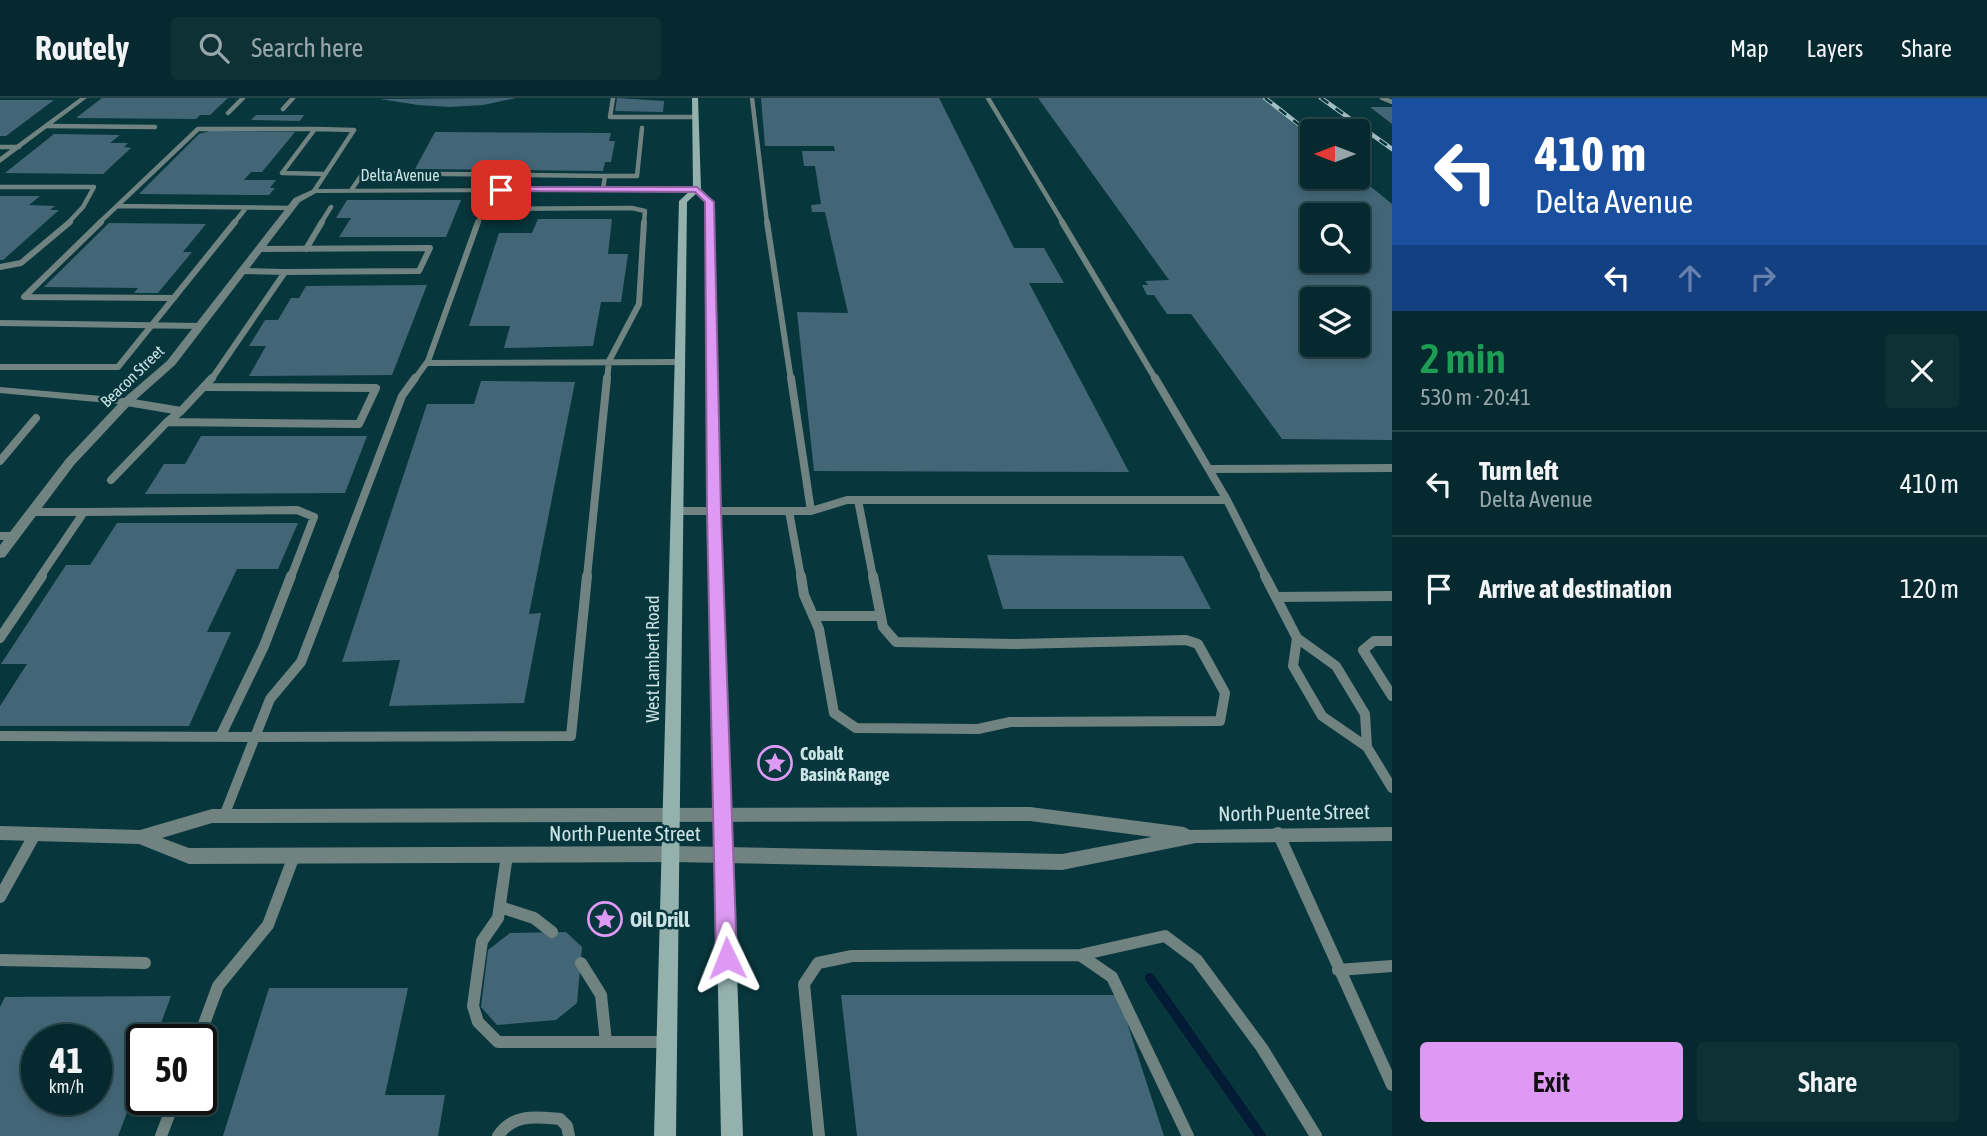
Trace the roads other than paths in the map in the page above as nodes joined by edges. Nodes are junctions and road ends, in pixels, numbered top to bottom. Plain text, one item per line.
1 (84, 98) edge
2 (243, 98) edge
3 (293, 98) edge
4 (613, 98) edge
5 (695, 98) edge
6 (752, 98) edge
7 (988, 98) edge
8 (1382, 98) edge
9 (1392, 102) edge
10 (283, 109) dead end
11 (228, 113) dead end
12 (696, 117) junction
13 (47, 126) junction
14 (155, 127) dead end
15 (642, 128) dead end
16 (315, 130) junction
17 (0, 147) edge
18 (19, 147) junction
19 (0, 161) edge
20 (325, 174) junction
21 (605, 176) junction
22 (0, 187) edge
23 (352, 189) junction
24 (501, 190) junction
25 (603, 190) junction
26 (697, 190) junction
27 (314, 191) junction
28 (117, 206) junction
29 (331, 207) dead end
30 (246, 208) junction
31 (291, 208) junction
32 (496, 209) junction
33 (306, 248) junction
34 (260, 249) junction
35 (0, 267) edge
36 (242, 271) junction
37 (285, 272) junction
38 (174, 299) junction
39 (0, 323) edge
40 (153, 325) junction
41 (200, 326) junction
42 (679, 362) junction
43 (427, 363) junction
44 (609, 363) junction
45 (0, 367) edge
46 (206, 387) junction
47 (0, 390) edge
48 (127, 402) junction
49 (181, 411) junction
50 (36, 418) dead end
51 (167, 422) junction
52 (0, 461) edge
53 (1392, 468) edge
54 (1209, 469) junction
55 (111, 480) dead end
56 (858, 500) junction
57 (1227, 500) junction
58 (676, 511) junction
59 (714, 511) junction
60 (789, 511) junction
61 (811, 511) junction
62 (32, 512) junction
63 (84, 512) junction
64 (0, 536) edge
65 (14, 536) junction
66 (0, 554) edge
67 (1392, 596) edge
68 (1276, 597) junction
69 (813, 615) junction
70 (881, 615) junction
71 (0, 638) edge
72 (1297, 638) junction
73 (1392, 641) edge
74 (1392, 696) edge
75 (0, 736) edge
76 (220, 737) junction
77 (255, 737) junction
78 (1367, 747) junction
79 (1392, 788) edge
80 (673, 814) junction
81 (724, 814) junction
82 (224, 816) junction
83 (0, 833) edge
84 (1278, 833) junction
85 (35, 834) junction
86 (1392, 834) edge
87 (1196, 836) junction
88 (139, 837) junction
89 (508, 855) junction
90 (673, 855) junction
91 (294, 856) junction
92 (724, 856) junction
93 (0, 897) edge
94 (500, 907) junction
95 (552, 932) dead end
96 (1080, 955) junction
97 (0, 960) edge
98 (145, 963) dead end
99 (581, 963) dead end
100 (1392, 966) edge
101 (1338, 970) junction
102 (204, 1024) edge
103 (606, 1042) junction
104 (667, 1042) junction
105 (1392, 1086) edge
106 (169, 1115) edge
107 (161, 1136) edge
108 (498, 1136) edge
109 (569, 1136) edge
110 (665, 1136) edge
111 (732, 1136) edge
112 (819, 1136) edge
113 (1188, 1136) edge
114 (1316, 1136) edge

1 - 13 street
2 - 11 lane
3 - 10 lane
4 - 12 lane
5 - 12 main road, West Lambert Road
6 - 61 lane
7 - 54 lane
8 - 9 lane
12 - 26 main road, West Lambert Road
13 - 14 lane
13 - 18 street
15 - 21 lane
16 - 20 lane
16 - 20 lane
16 - 28 lane
17 - 18 lane
18 - 19 street
20 - 27 lane
21 - 23 lane
21 - 25 lane
22 - 35 lane
23 - 24 street, Delta Avenue
23 - 27 street, Delta Avenue
24 - 25 street, Delta Avenue
24 - 32 lane
25 - 26 street, Delta Avenue
26 - 42 main road, West Lambert Road
26 - 59 main road, West Lambert Road
27 - 31 street, Beacon Street
28 - 30 lane
28 - 38 lane
29 - 33 lane
30 - 31 lane
30 - 38 lane
31 - 34 street, Beacon Street
32 - 43 lane
32 - 44 lane
33 - 34 lane
33 - 37 lane
34 - 36 street, Beacon Street
36 - 37 lane
36 - 41 street, Beacon Street
37 - 46 lane
38 - 40 lane
39 - 40 lane
40 - 41 lane
40 - 45 lane
41 - 48 street, Beacon Street
42 - 44 lane
42 - 58 main road, West Lambert Road
43 - 44 lane
43 - 77 lane
44 - 77 lane
46 - 49 lane
46 - 51 lane
47 - 48 street
48 - 49 lane
48 - 62 street, Beacon Street
49 - 51 lane
50 - 52 lane
51 - 55 lane
53 - 54 lane
54 - 57 lane
56 - 57 lane
56 - 61 lane
56 - 70 lane
57 - 68 lane
58 - 59 lane
58 - 80 main road, West Lambert Road
59 - 60 lane
59 - 81 main road, West Lambert Road
60 - 61 lane
60 - 69 lane
62 - 63 lane
62 - 65 street, Beacon Street
63 - 71 lane
63 - 76 lane
64 - 65 lane
65 - 66 street, Beacon Street
67 - 68 lane
68 - 72 lane
69 - 70 lane
69 - 70 lane
72 - 78 lane
72 - 78 lane
73 - 74 lane
75 - 76 lane
76 - 77 lane
77 - 82 lane
78 - 79 lane
80 - 81 street, North Puente Street
80 - 82 street, North Puente Street
80 - 90 main road, West Lambert Road
81 - 87 street, North Puente Street
81 - 92 main road, West Lambert Road
82 - 88 street, North Puente Street
83 - 85 street, North Puente Street
84 - 86 street, North Puente Street
84 - 87 street, North Puente Street
84 - 101 lane
85 - 88 street, North Puente Street
85 - 93 lane
87 - 92 street, North Puente Street
88 - 91 street, North Puente Street
89 - 90 street, North Puente Street
89 - 91 street, North Puente Street
89 - 94 lane
90 - 92 street, North Puente Street
90 - 104 main road, West Lambert Road
91 - 102 lane
92 - 111 main road, West Lambert Road
94 - 95 lane
94 - 103 lane
96 - 112 lane
96 - 113 lane
96 - 114 lane
97 - 98 lane
99 - 103 lane
100 - 101 lane
101 - 105 lane
103 - 104 lane
104 - 110 main road, West Lambert Road
106 - 107 lane
108 - 109 lane

